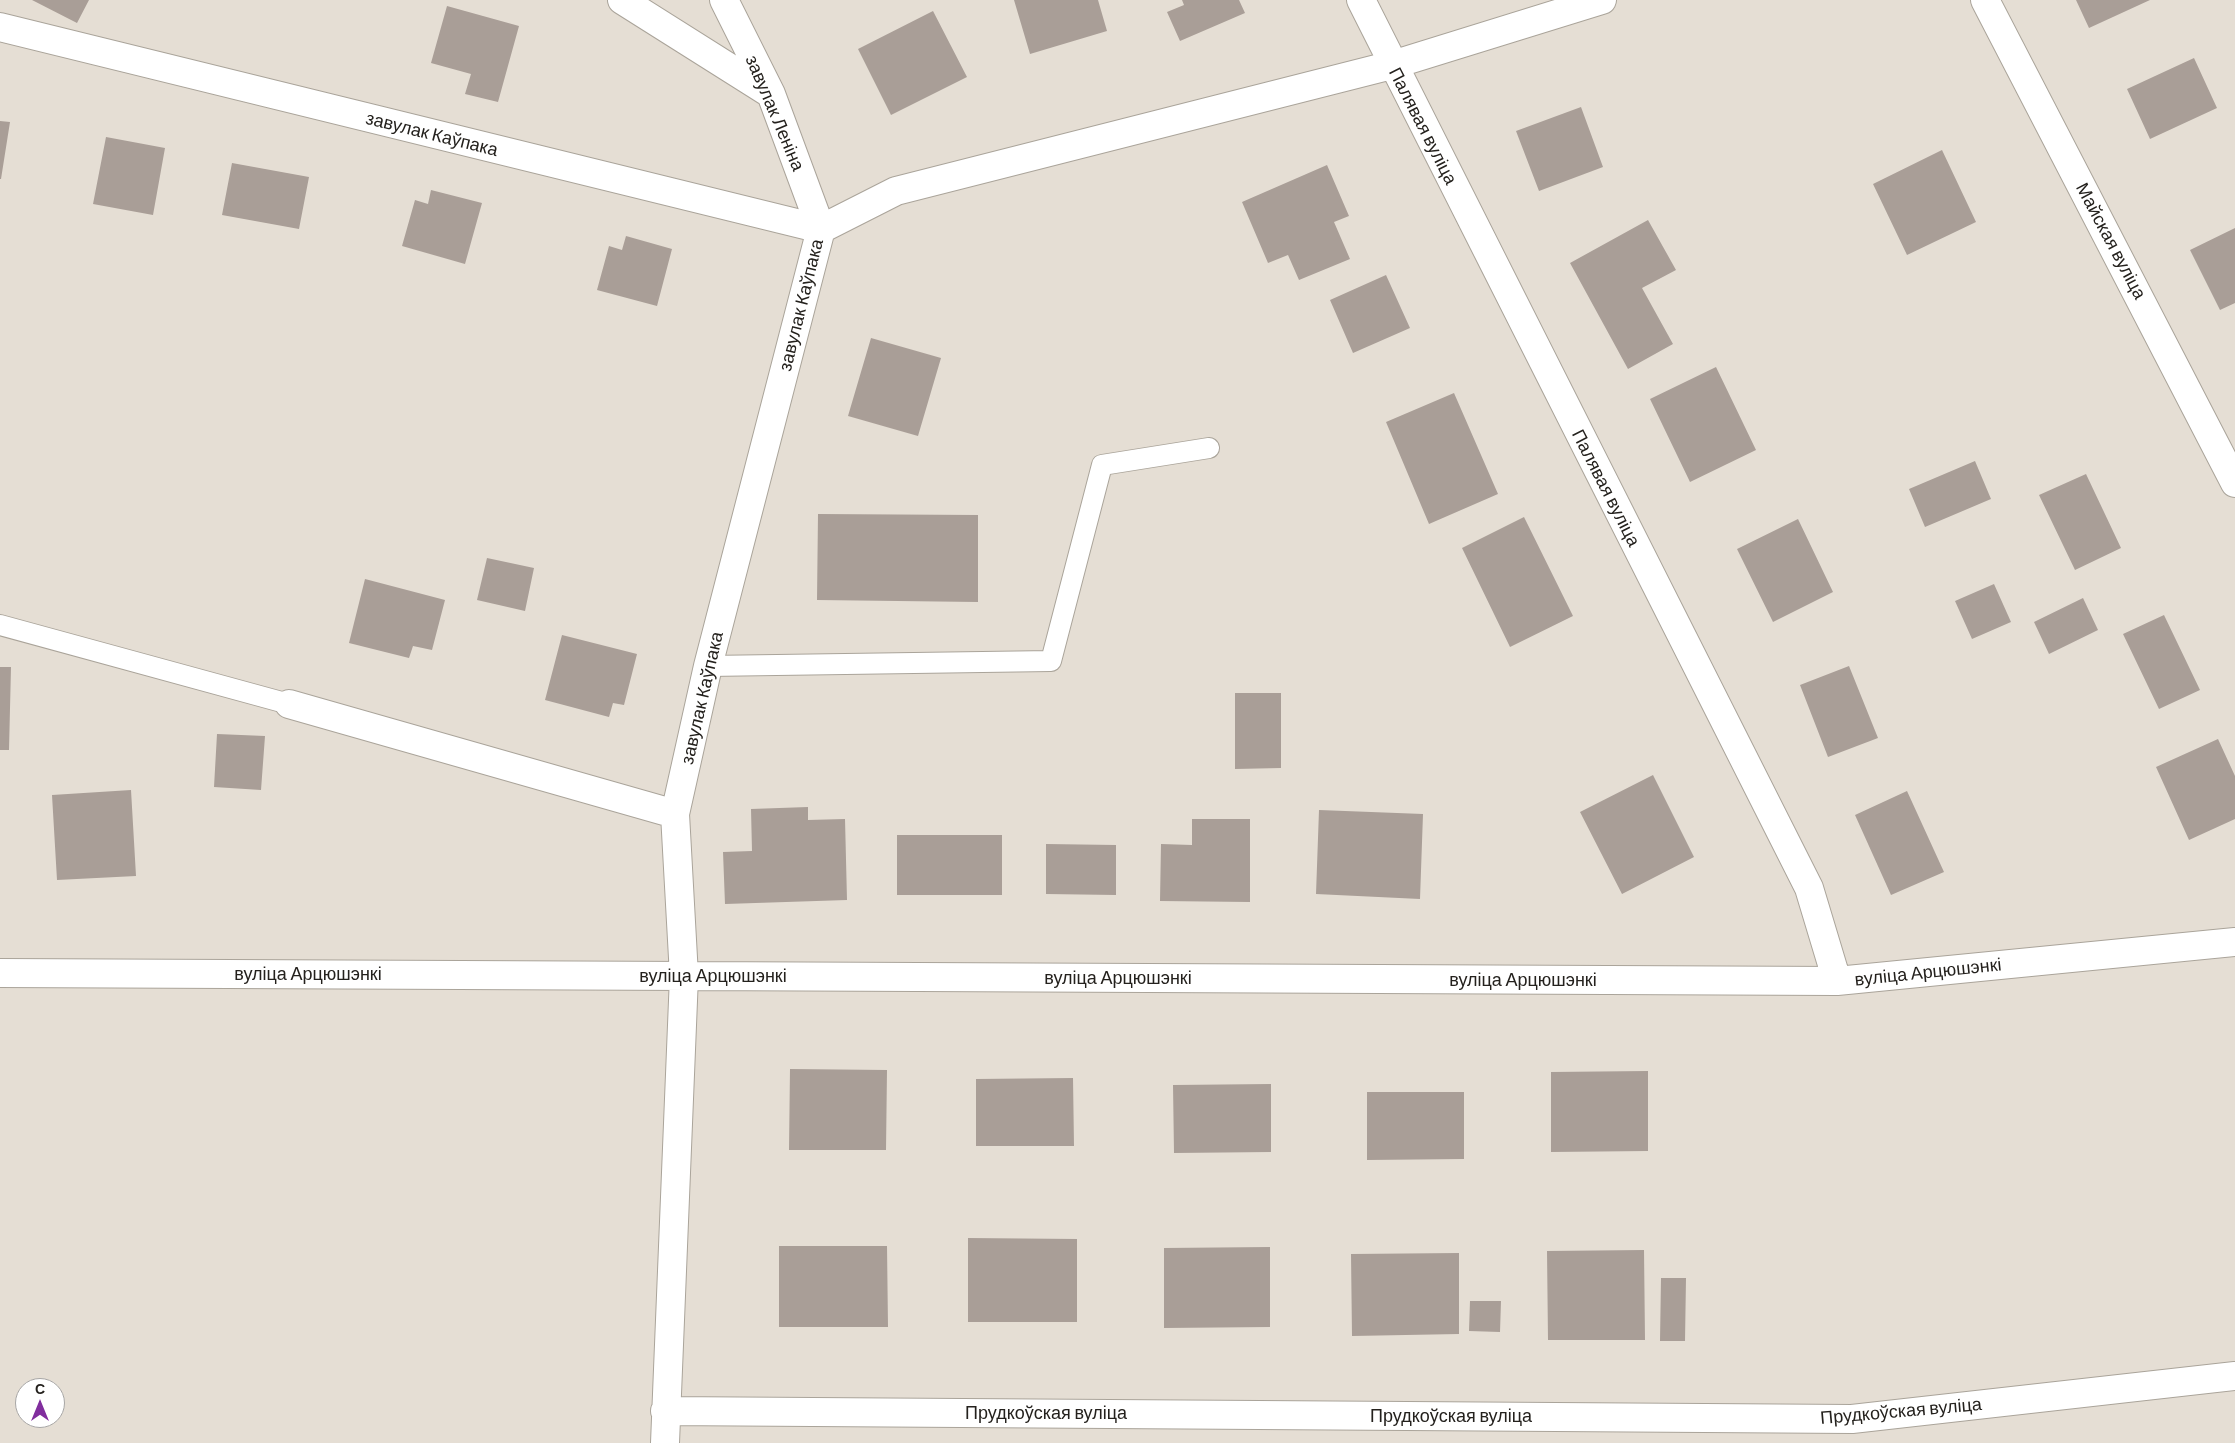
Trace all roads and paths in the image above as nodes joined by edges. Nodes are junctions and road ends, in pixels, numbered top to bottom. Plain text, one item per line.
1 (622, 0) edge
2 (724, 0) edge
3 (1361, 0) edge
4 (1602, 0) edge
5 (1985, 0) edge
6 (0, 27) edge
7 (1392, 65) junction
8 (771, 94) junction
9 (821, 229) junction
10 (1209, 448) dead end
11 (2235, 483) edge
12 (0, 626) edge
13 (708, 666) junction
14 (290, 704) joint
15 (675, 814) junction
16 (2235, 942) edge
17 (0, 973) edge
18 (684, 976) junction
19 (1837, 981) junction
20 (2235, 1376) edge
21 (665, 1411) junction
22 (665, 1443) edge

1 - 8 street
2 - 8 street, завулак Леніна
3 - 7 street, Палявая вуліца
4 - 7 street
5 - 11 street, Майская вуліца
6 - 9 street, завулак Каўпака
7 - 9 street
7 - 19 street, Палявая вуліца
8 - 9 street, завулак Леніна
9 - 13 street, завулак Каўпака
10 - 13 lane
12 - 14 lane
13 - 15 street, завулак Каўпака
14 - 15 street
15 - 18 street, завулак Каўпака
16 - 19 street, вуліца Арцюшэнкі
17 - 18 street, вуліца Арцюшэнкі
18 - 19 street, вуліца Арцюшэнкі
18 - 21 street, завулак Каўпака
20 - 21 street, Прудкоўская вуліца
21 - 22 street, завулак Каўпака

